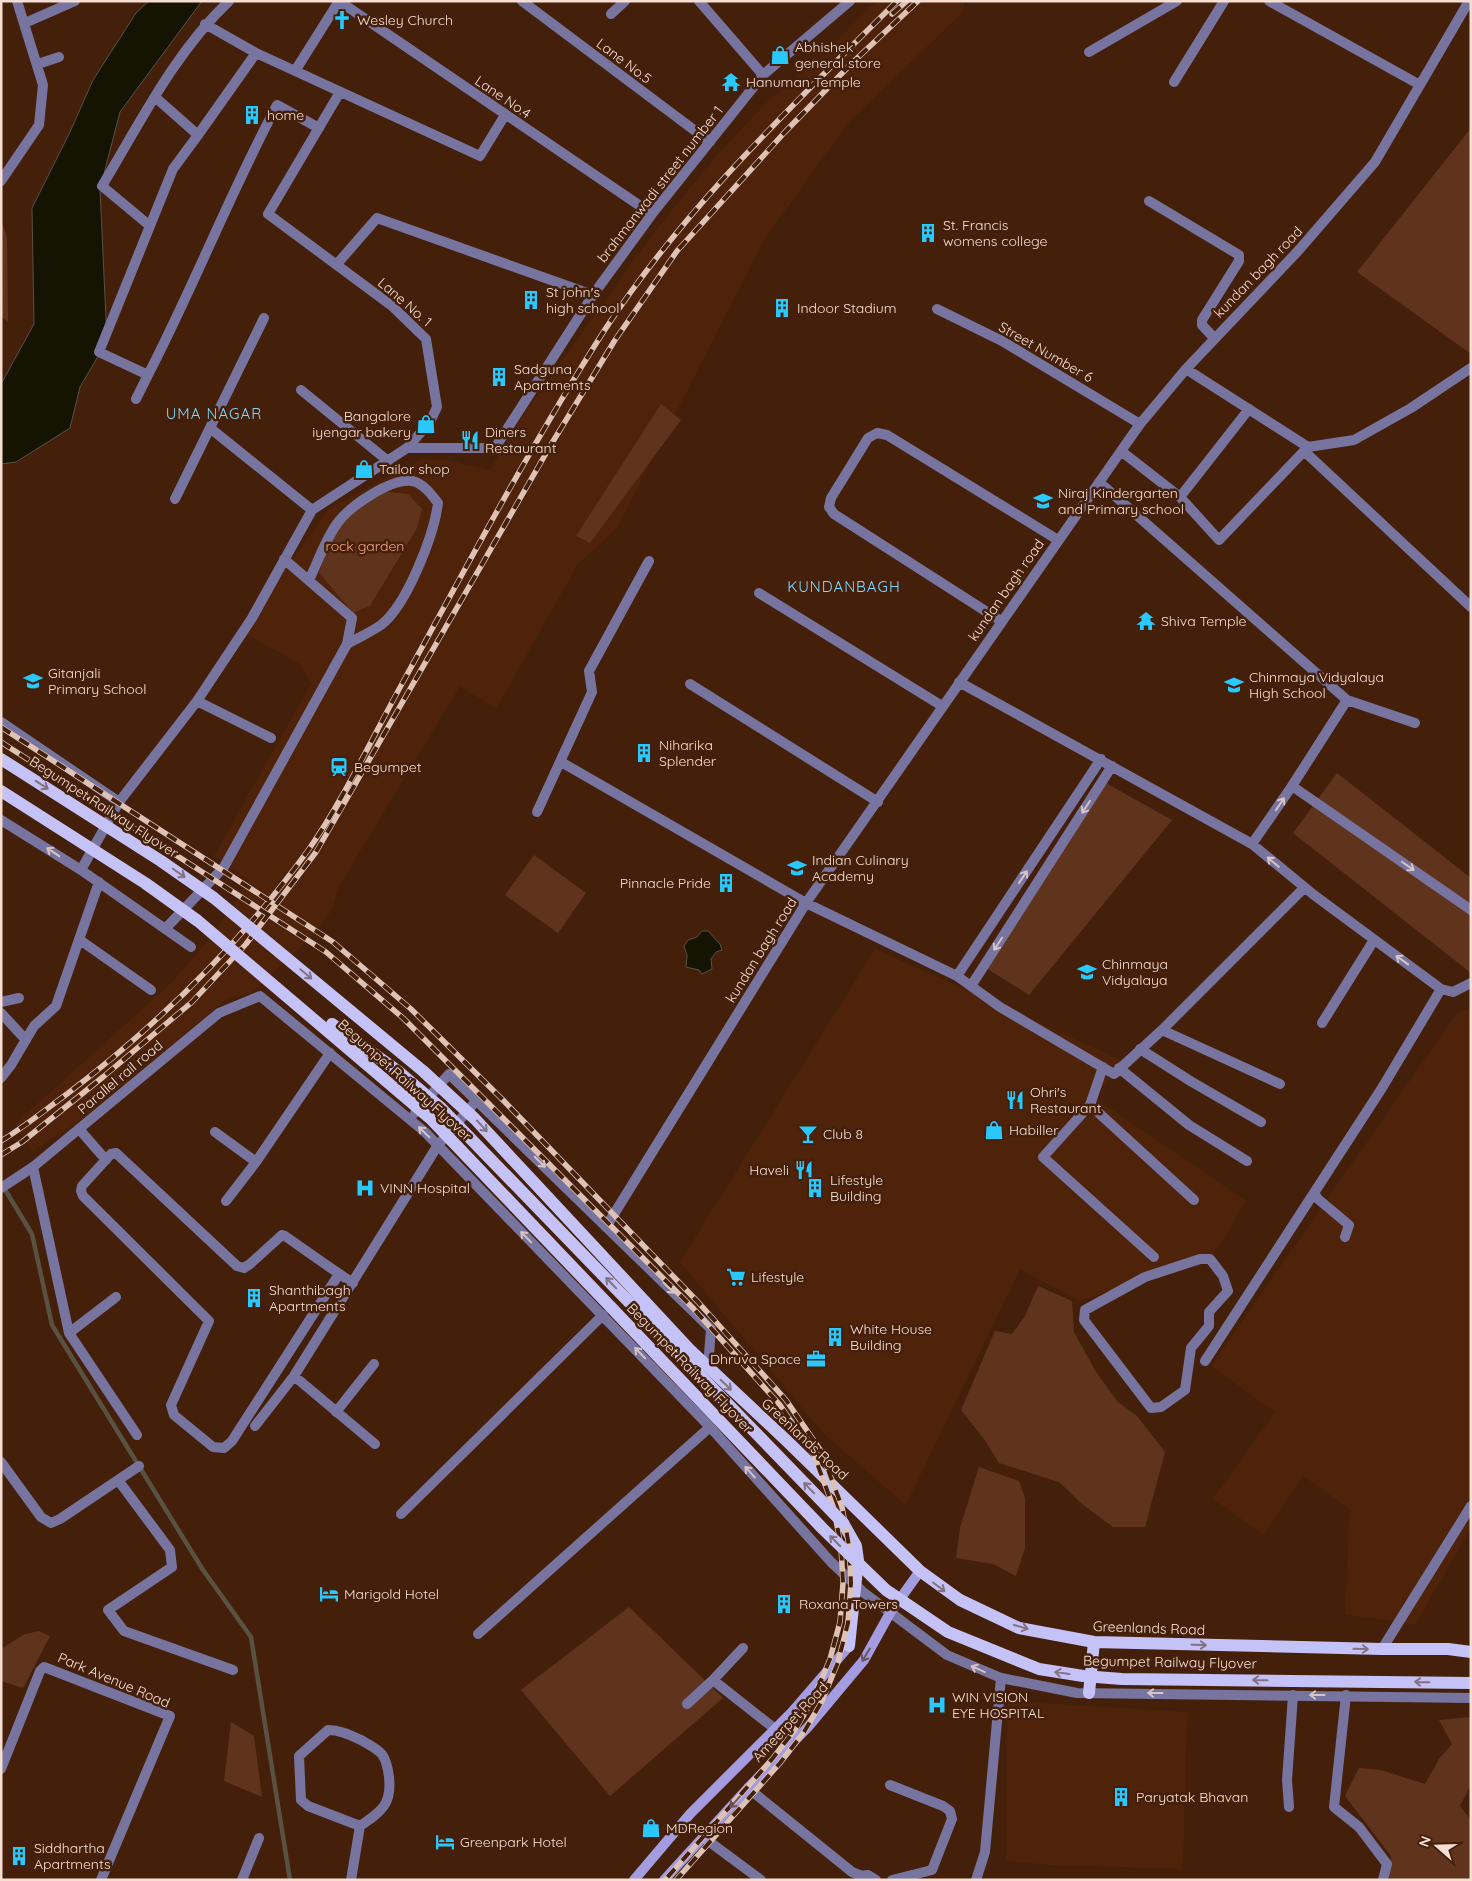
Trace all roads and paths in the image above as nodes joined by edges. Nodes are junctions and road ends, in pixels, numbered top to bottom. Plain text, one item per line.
1 (17, 1) edge
2 (75, 1) edge
3 (229, 1) edge
4 (339, 1) edge
5 (522, 1) edge
6 (626, 1) edge
7 (699, 1) edge
8 (850, 1) edge
9 (1177, 1) edge
10 (1224, 1) edge
11 (1269, 1) edge
12 (838, 5) edge
13 (1468, 7) edge
14 (611, 14) dead end
15 (25, 23) junction
16 (206, 24) junction
17 (1089, 52) dead end
18 (256, 53) junction
19 (59, 57) dead end
20 (38, 64) junction
21 (296, 71) junction
22 (763, 75) junction
23 (1174, 82) dead end
24 (1420, 85) junction
25 (340, 92) junction
26 (155, 97) junction
27 (505, 115) junction
28 (319, 128) junction
29 (198, 135) junction
30 (710, 142) junction
31 (1, 181) edge
32 (1149, 201) dead end
33 (652, 214) junction
34 (150, 226) junction
35 (337, 264) junction
36 (592, 295) junction
37 (937, 309) dead end
38 (264, 318) dead end
39 (1214, 338) junction
40 (1471, 368) edge
41 (1186, 369) junction
42 (148, 375) junction
43 (301, 390) dead end
44 (136, 399) dead end
45 (1249, 409) junction
46 (1140, 424) junction
47 (210, 428) junction
48 (407, 448) junction
49 (1306, 449) junction
50 (1121, 451) junction
51 (388, 461) junction
52 (1099, 482) junction
53 (1180, 497) junction
54 (174, 499) dead end
55 (312, 510) junction
56 (1058, 540) junction
57 (284, 560) junction
58 (649, 560) dead end
59 (310, 580) junction
60 (759, 592) dead end
61 (1471, 607) edge
62 (1001, 621) junction
63 (347, 644) junction
64 (959, 682) junction
65 (690, 684) dead end
66 (1348, 700) junction
67 (197, 701) junction
68 (942, 706) junction
69 (1, 722) edge
70 (1415, 723) dead end
71 (271, 738) dead end
72 (1, 759) edge
73 (1101, 759) junction
74 (561, 762) junction
75 (1112, 766) junction
76 (1292, 786) junction
77 (1, 791) edge
78 (119, 802) junction
79 (878, 802) junction
80 (537, 812) dead end
81 (1, 820) edge
82 (1252, 844) junction
83 (1033, 862) junction
84 (80, 870) junction
85 (1046, 870) junction
86 (99, 882) junction
87 (1304, 888) junction
88 (1010, 895) junction
89 (806, 903) junction
90 (1024, 903) junction
91 (1471, 910) edge
92 (166, 928) junction
93 (80, 940) junction
94 (1374, 940) junction
95 (191, 947) dead end
96 (957, 976) junction
97 (1471, 983) edge
98 (971, 986) junction
99 (1441, 989) junction
100 (151, 990) dead end
101 (19, 998) dead end
102 (291, 998) junction
103 (1, 1002) edge
104 (1, 1013) edge
105 (1322, 1023) dead end
106 (1162, 1030) junction
107 (26, 1040) junction
108 (1140, 1049) junction
109 (330, 1054) junction
110 (1103, 1067) junction
111 (1119, 1068) junction
112 (1, 1078) edge
113 (1280, 1084) dead end
114 (477, 1100) junction
115 (1090, 1105) junction
116 (410, 1119) junction
117 (1262, 1122) dead end
118 (79, 1130) junction
119 (215, 1132) dead end
120 (438, 1145) junction
121 (106, 1160) junction
122 (1247, 1161) dead end
123 (256, 1162) junction
124 (33, 1167) junction
125 (1, 1188) edge
126 (1314, 1193) junction
127 (1194, 1200) dead end
128 (226, 1201) dead end
129 (606, 1227) junction
130 (1345, 1237) dead end
131 (1154, 1257) dead end
132 (339, 1274) junction
133 (352, 1283) junction
134 (116, 1297) dead end
135 (604, 1315) junction
136 (305, 1327) junction
137 (323, 1330) junction
138 (69, 1332) junction
139 (1191, 1348) junction
140 (691, 1351) joint
141 (374, 1364) dead end
142 (708, 1367) junction
143 (294, 1376) junction
144 (336, 1412) junction
145 (255, 1426) dead end
146 (710, 1427) junction
147 (137, 1435) dead end
148 (375, 1444) dead end
149 (1, 1462) edge
150 (139, 1466) dead end
151 (118, 1480) junction
152 (1471, 1506) edge
153 (401, 1514) dead end
154 (920, 1571) junction
155 (855, 1585) junction
156 (890, 1613) junction
157 (478, 1634) dead end
158 (1094, 1642) junction
159 (849, 1646) joint
160 (742, 1648) dead end
161 (1382, 1649) junction
162 (1471, 1652) edge
163 (233, 1670) dead end
164 (1001, 1678) junction
165 (713, 1680) junction
166 (1471, 1683) edge
167 (1089, 1693) junction
168 (1294, 1695) junction
169 (1346, 1695) junction
170 (1471, 1698) edge
171 (687, 1704) dead end
172 (775, 1729) junction
173 (1, 1769) edge
174 (890, 1785) dead end
175 (748, 1788) junction
176 (1289, 1807) dead end
177 (360, 1826) junction
178 (703, 1837) junction
179 (259, 1838) dead end
180 (101, 1880) edge
181 (242, 1880) edge
182 (351, 1880) edge
183 (634, 1880) edge
184 (664, 1880) edge
185 (760, 1880) edge
186 (876, 1880) edge
187 (892, 1880) edge
188 (976, 1880) edge
189 (1383, 1880) edge

1 - 15 street
2 - 15 street
3 - 16 street
4 - 21 street
4 - 27 street, Lane No.4
5 - 30 street, Lane No.5
6 - 14 street
7 - 22 street
8 - 12 street, brahmanwadi street number 1
9 - 17 street
10 - 23 street
11 - 24 street
12 - 22 street, brahmanwadi street number 1
13 - 24 street, kundan bagh road
15 - 20 street
16 - 18 street
16 - 26 street
18 - 21 street
18 - 29 street
19 - 20 street
20 - 31 street
21 - 25 street
22 - 30 street, brahmanwadi street number 1
24 - 39 street, kundan bagh road
25 - 27 street
25 - 28 street
26 - 29 street
26 - 34 street
27 - 33 street, Lane No.4
28 - 35 street, Lane No. 1
28 - 42 street
29 - 34 street
30 - 33 street, brahmanwadi street number 1
32 - 39 street
33 - 36 street, brahmanwadi street number 1
34 - 42 street
35 - 36 street
35 - 48 street, Lane No. 1
36 - 48 street, brahmanwadi street number 1
37 - 46 street, Street Number 6
38 - 47 street
39 - 41 street, kundan bagh road
40 - 49 street
41 - 45 street
41 - 46 street, kundan bagh road
42 - 44 street
43 - 51 street
45 - 49 street
45 - 53 street
46 - 50 street, kundan bagh road
47 - 54 street
47 - 55 street
48 - 51 street
49 - 53 street
49 - 61 street
50 - 52 street, kundan bagh road
50 - 53 street
51 - 55 street
52 - 56 street, kundan bagh road
52 - 66 street
55 - 57 street
56 - 62 street, kundan bagh road
56 - 62 street
57 - 59 street
57 - 67 street
58 - 74 street
59 - 63 street
59 - 63 street
60 - 68 street
62 - 64 street, kundan bagh road
63 - 92 street
64 - 68 street, kundan bagh road
64 - 73 street
65 - 79 street
66 - 70 street
66 - 76 street
67 - 71 street
67 - 78 street
68 - 79 street, kundan bagh road
69 - 78 street
72 -> 140 main road, Begumpet Railway Flyover, bridge
73 - 75 street
73 - 83 street
74 - 80 street
74 - 89 street
75 - 82 street
75 -> 85 street
82 -> 76 street
76 -> 91 street
77 - 102 main road, Begumpet Railway Flyover, bridge
78 - 84 street
79 - 89 street, kundan bagh road
84 -> 81 street
87 -> 82 street
83 - 85 street
88 -> 83 street
84 - 86 street
85 - 90 street
86 - 92 street
86 - 93 street
87 - 94 street
87 - 106 street
88 - 90 street
88 - 96 street
89 - 96 street
89 - 129 street, kundan bagh road
90 -> 98 street
92 - 95 street
93 - 100 street
93 - 107 street
99 -> 94 street
94 - 105 street
96 - 98 street
97 - 99 street
98 - 110 street
99 - 126 street
101 - 103 street
155 -> 102 main road, bridge
166 -> 102 main road, Begumpet Railway Flyover, bridge
104 - 107 street
106 - 108 street
106 - 113 street
107 - 112 street
108 - 111 street
108 - 117 street
109 - 116 street
109 - 118 street, Parallel rail road
109 - 123 street
110 - 111 street
110 - 115 street
111 - 122 street
114 - 116 street
114 - 120 street
114 -> 129 street
115 - 127 street
115 - 131 street
120 -> 116 street
118 - 121 street
118 - 124 street, Parallel rail road
119 - 123 street
120 - 133 street
135 -> 120 street
121 - 132 street
121 - 136 street
123 - 128 street
124 - 125 street, Parallel rail road
124 - 138 street
126 - 130 street
126 - 139 street
129 -> 142 street
132 - 133 street
132 - 136 street
133 - 137 street
134 - 138 street
146 -> 135 street
135 - 153 street
136 - 137 street
137 - 143 street
138 - 147 street
139 - 139 street
140 - 142 main road, Greenlands Road
141 - 144 street
142 -> 154 main road, Greenlands Road
143 - 144 street
143 - 145 street
144 - 148 street
155 -> 146 street
146 - 157 street
149 - 151 street
150 - 151 street
151 - 163 street
152 - 161 street
154 - 156 main road, Ameerpet Road
154 -> 158 main road, Greenlands Road
155 - 156 street
155 - 159 main road
164 -> 156 street
156 -> 175 main road, Ameerpet Road
158 -> 161 main road, Greenlands Road
158 - 167 main road
159 - 172 main road, Ameerpet Road
160 - 165 street
161 - 162 main road, Greenlands Road
164 - 167 street
164 - 188 street
165 - 171 street
165 - 172 street
168 -> 167 street
169 -> 168 street
168 - 176 street
169 - 170 street
169 - 189 street
172 - 183 main road, Ameerpet Road
173 - 180 street, Park Avenue Road
174 - 187 street
175 -> 178 main road, Ameerpet Road
175 - 186 street
177 - 177 street
177 - 182 street
178 - 184 main road, Ameerpet Road
178 - 185 street
179 - 181 street

